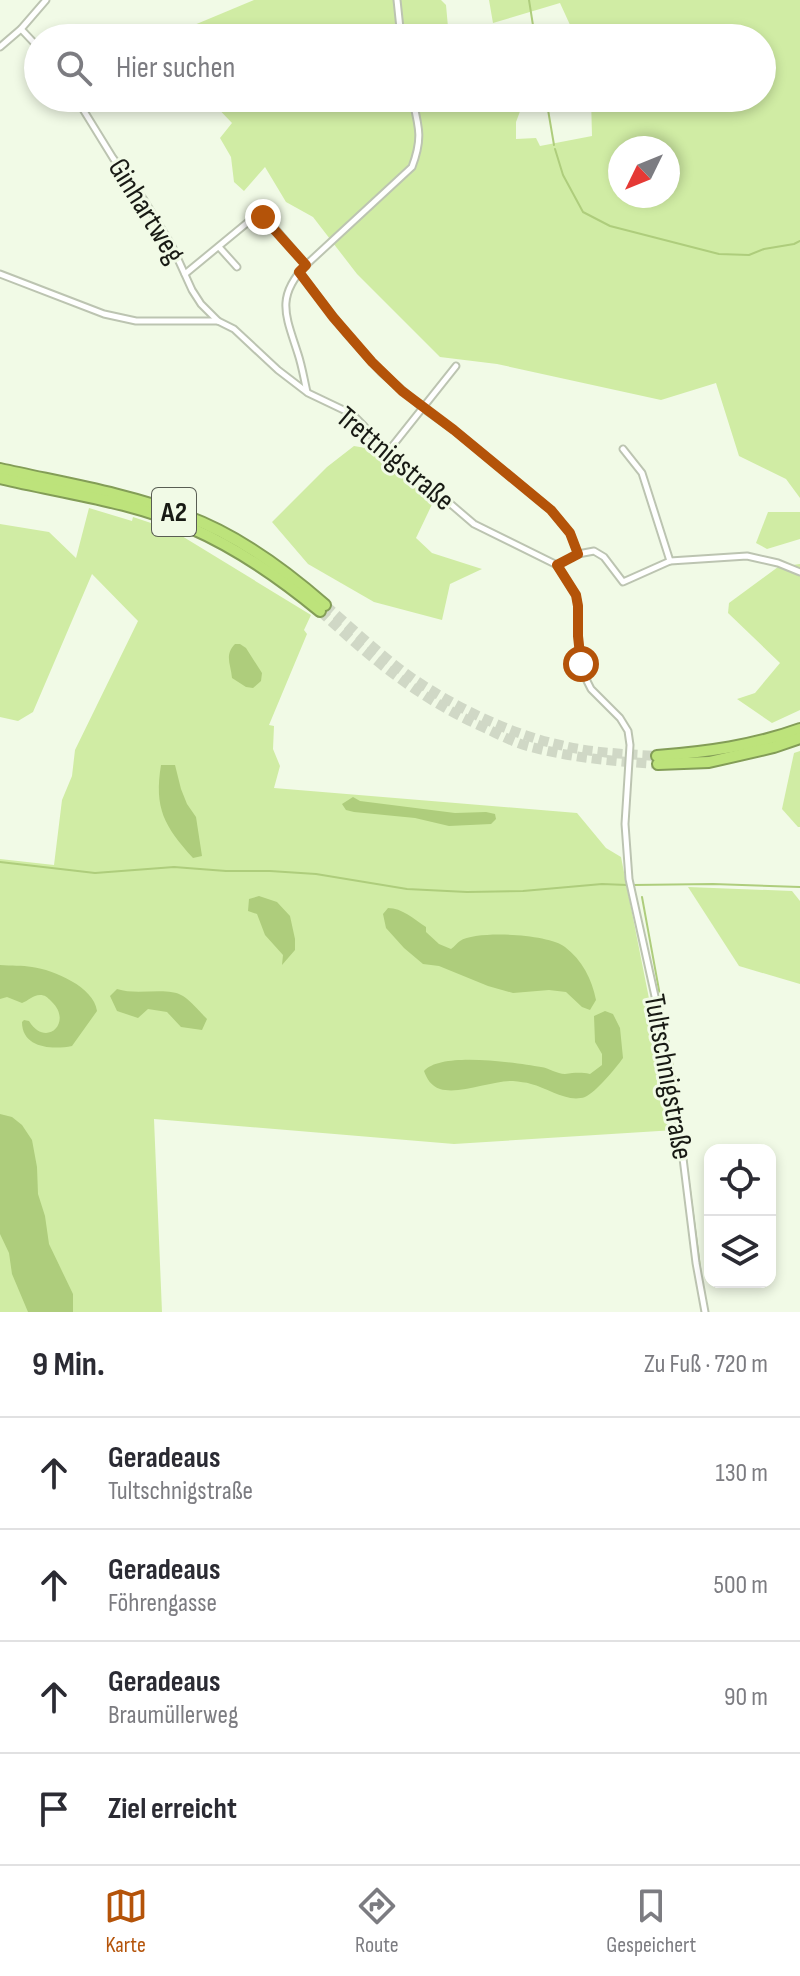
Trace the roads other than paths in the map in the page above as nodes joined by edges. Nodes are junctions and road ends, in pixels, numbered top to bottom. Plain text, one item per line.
1 (46, 0) edge
2 (397, 0) edge
3 (25, 24) edge
4 (400, 24) edge
5 (24, 26) edge
6 (21, 29) junction
7 (24, 32) edge
8 (0, 47) edge
9 (85, 112) edge
10 (415, 112) edge
11 (219, 246) junction
12 (306, 265) junction
13 (237, 267) dead end
14 (299, 272) junction
15 (0, 274) edge
16 (185, 274) junction
17 (218, 321) junction
18 (456, 366) dead end
19 (308, 393) junction
20 (423, 408) junction
21 (623, 449) dead end
22 (386, 454) junction
23 (0, 469) edge
24 (0, 478) edge
25 (578, 554) junction
26 (670, 561) junction
27 (557, 565) junction
28 (800, 572) edge
29 (800, 729) edge
30 (800, 738) edge
31 (705, 1312) edge

1 - 3 street
2 - 4 street
5 - 6 street
6 - 7 street
6 - 8 street
9 - 16 street, Ginhartweg
10 - 12 street, Trettnigstraße
11 - 12 street
11 - 13 street
11 - 16 street
12 - 14 street, Trettnigstraße
14 - 19 street, Trettnigstraße
14 - 20 street
15 - 17 street
16 - 17 street, Ginhartweg
17 - 19 street, Ginhartweg
18 - 20 street
19 - 22 street, Trettnigstraße
20 - 22 street
20 - 25 street
21 - 26 street
22 - 27 street, Trettnigstraße
23 - 24 highway, A2
25 - 26 street
25 - 27 street
26 - 28 street
27 - 31 street, Tultschnigstraße
29 - 30 highway

